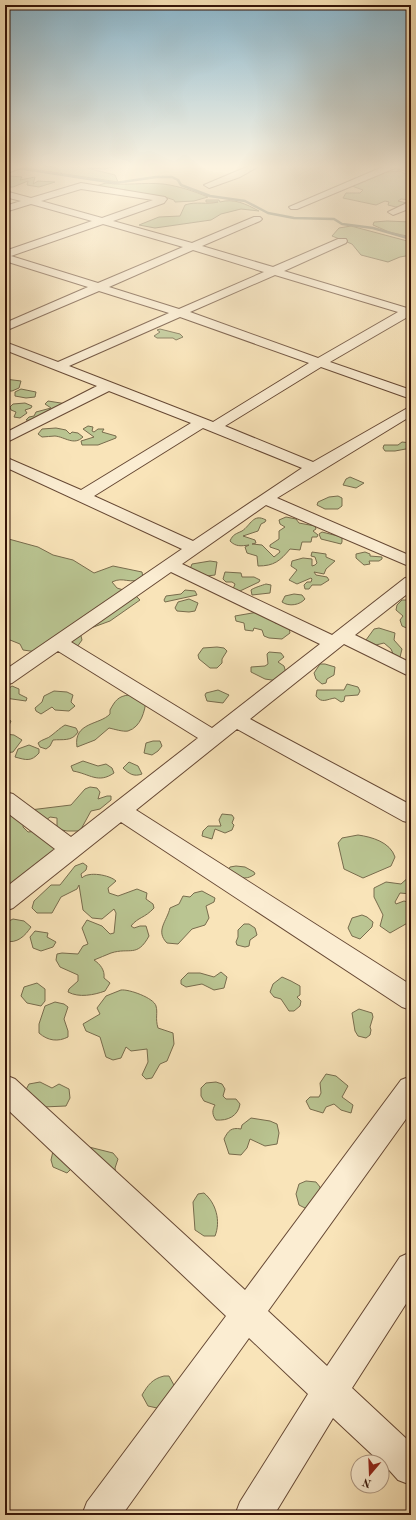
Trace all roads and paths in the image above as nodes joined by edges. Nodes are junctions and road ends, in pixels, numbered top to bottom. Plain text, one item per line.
1 (60, 237) edge
2 (159, 237) edge
3 (213, 237) edge
4 (342, 241) dead end
5 (191, 246) junction
6 (5, 257) edge
7 (275, 271) junction
8 (94, 287) junction
9 (410, 311) edge
10 (178, 312) junction
11 (5, 327) edge
12 (5, 346) edge
13 (25, 353) junction
14 (12, 359) dead end
15 (320, 362) junction
16 (59, 366) junction
17 (108, 386) junction
18 (411, 395) edge
19 (411, 410) edge
20 (209, 424) junction
21 (5, 439) edge
22 (5, 461) edge
23 (314, 468) junction
24 (81, 497) junction
25 (265, 499) junction
26 (194, 548) junction
27 (411, 562) edge
28 (170, 565) junction
29 (411, 582) edge
30 (338, 640) junction
31 (59, 643) junction
32 (411, 671) edge
33 (5, 679) edge
34 (236, 720) junction
35 (211, 737) junction
36 (5, 800) edge
37 (120, 810) junction
38 (411, 815) edge
39 (71, 849) junction
40 (5, 900) edge
41 (411, 999) edge
42 (5, 1088) edge
43 (411, 1089) edge
44 (411, 1268) edge
45 (247, 1313) junction
46 (330, 1391) junction
47 (411, 1467) edge
48 (100, 1515) edge
49 (253, 1515) edge

1 - 6 street
2 - 5 street
3 - 5 street
4 - 7 street
5 - 7 street
5 - 8 street
6 - 8 street
7 - 9 street
7 - 10 street
8 - 10 street
8 - 11 street
9 - 15 street
10 - 15 street
10 - 16 street
12 - 13 street
13 - 14 street
13 - 16 street
15 - 18 street
15 - 20 street
16 - 17 street
17 - 20 street
17 - 21 street
19 - 23 street
20 - 23 street
20 - 24 street
22 - 24 street
23 - 25 street
24 - 26 street
25 - 26 street
25 - 27 street
26 - 28 street
28 - 30 street
28 - 31 street
29 - 30 street
30 - 32 street
30 - 34 street
31 - 33 street
31 - 35 street
34 - 35 street
34 - 38 street
35 - 37 street
36 - 39 street
37 - 39 street
37 - 41 street
39 - 40 street
42 - 45 street
43 - 45 street
44 - 46 street
45 - 46 street
45 - 48 street
46 - 47 street
46 - 49 street

